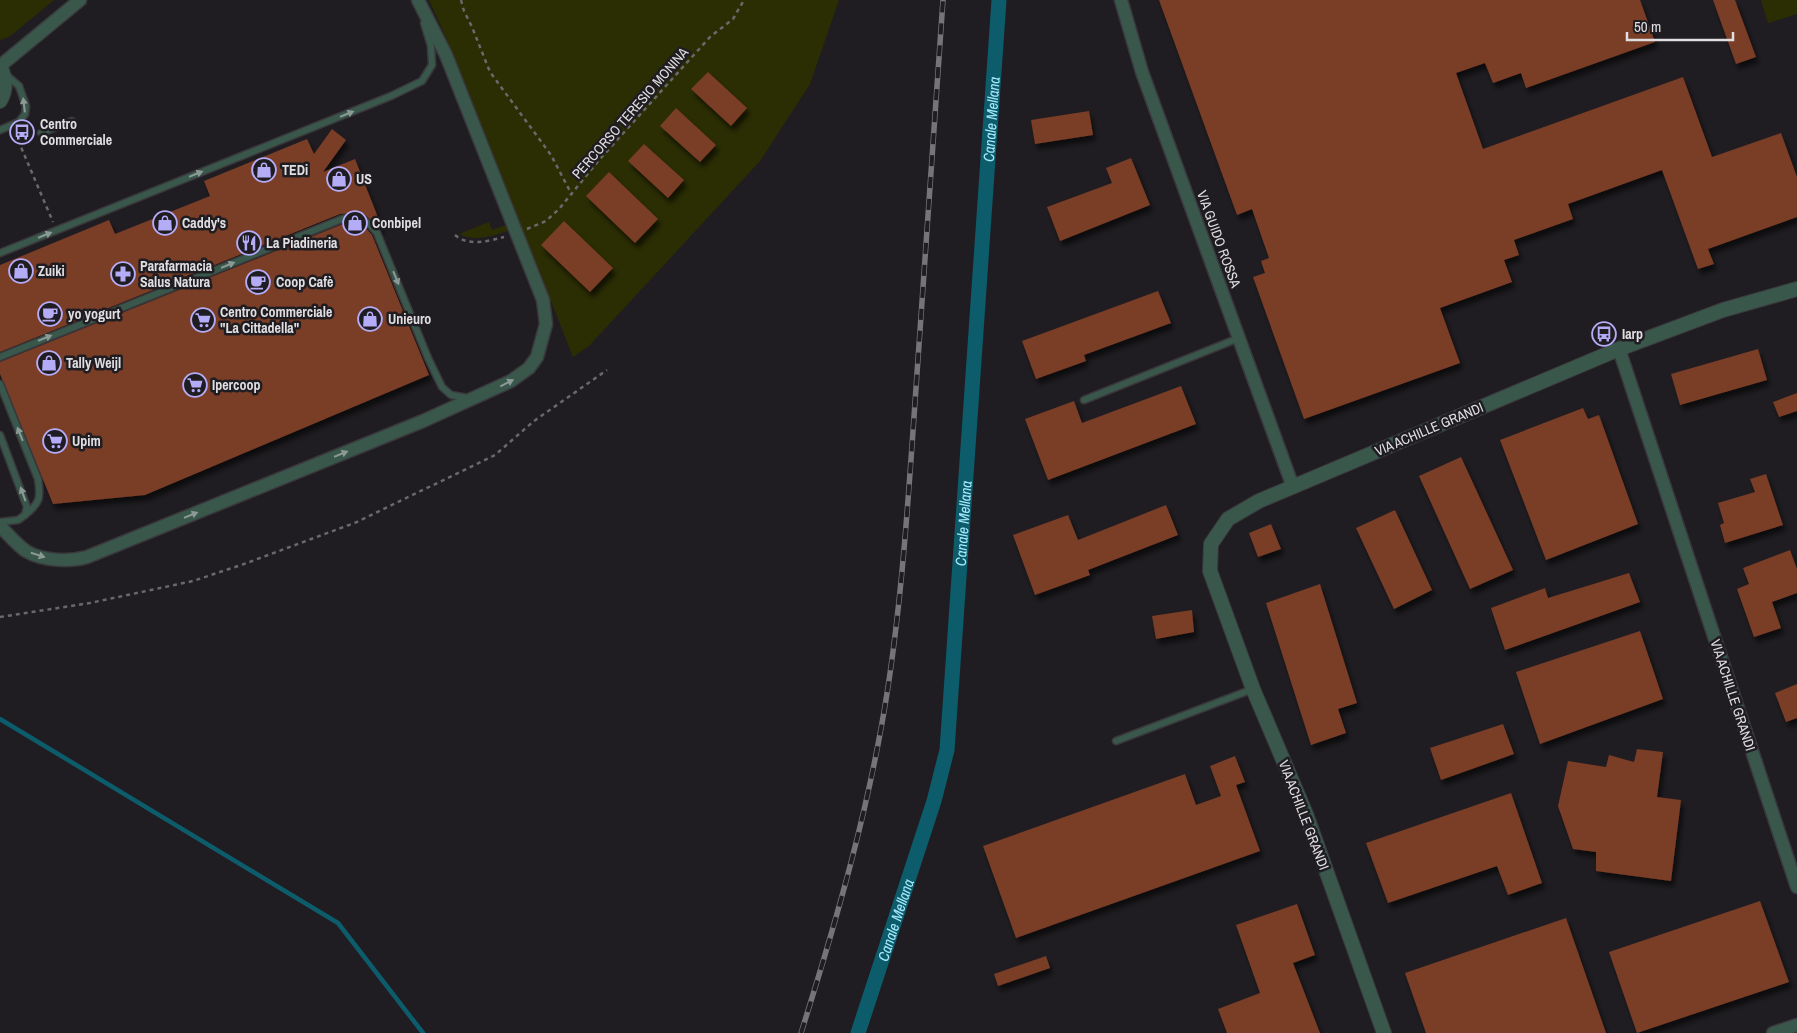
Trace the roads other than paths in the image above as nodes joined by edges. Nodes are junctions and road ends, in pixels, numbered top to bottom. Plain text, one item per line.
1 (80, 0) edge
2 (417, 0) edge
3 (1120, 0) edge
4 (1, 69) edge
5 (0, 101) edge
6 (72, 121) dead end
7 (0, 130) edge
8 (41, 133) dead end
9 (0, 253) edge
10 (1797, 289) edge
11 (1239, 338) junction
12 (1618, 349) junction
13 (0, 357) edge
14 (0, 384) edge
15 (479, 396) junction
16 (1084, 400) dead end
17 (0, 435) edge
18 (1293, 487) junction
19 (25, 515) junction
20 (0, 524) edge
21 (1253, 688) junction
22 (1116, 741) dead end
23 (1797, 887) edge
24 (1797, 1025) edge
25 (1384, 1033) edge
26 (1773, 1033) edge

1 - 4 street
9 -> 2 lane
15 -> 2 street
3 - 11 street, VIA GUIDO ROSSA
4 - 5 street
7 -> 4 lane
6 - 8 lane
10 - 12 street
11 - 16 lane
11 - 18 street, VIA GUIDO ROSSA
12 - 18 street, VIA ACHILLE GRANDI
12 - 23 street, VIA ACHILLE GRANDI
13 -> 15 lane
19 -> 14 lane
20 -> 15 street
19 -> 17 lane
18 - 21 street, VIA ACHILLE GRANDI
19 - 20 lane
21 - 22 lane
21 - 25 street, VIA ACHILLE GRANDI
24 - 26 street

